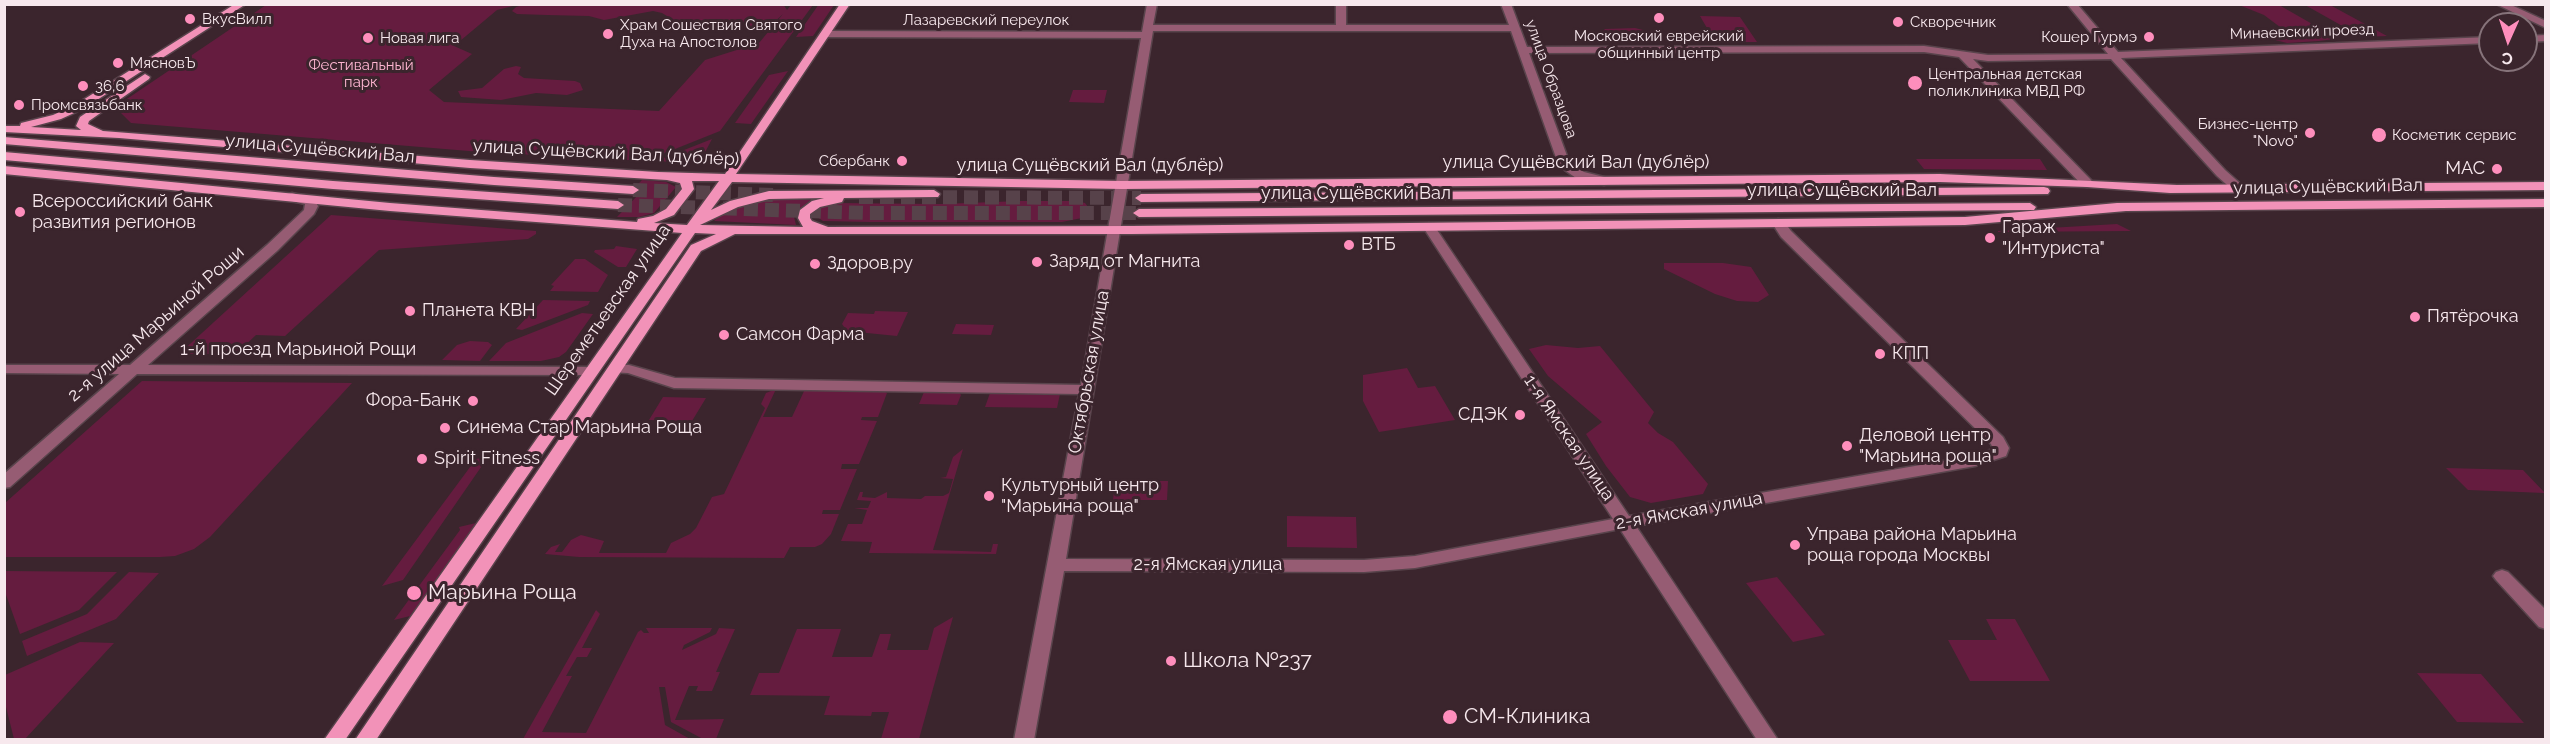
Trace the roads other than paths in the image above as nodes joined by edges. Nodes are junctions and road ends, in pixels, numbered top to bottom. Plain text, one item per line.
1 (242, 4) edge
2 (254, 4) edge
3 (845, 4) edge
4 (1152, 4) edge
5 (1341, 4) edge
6 (1506, 4) edge
7 (2071, 4) edge
8 (2500, 4) edge
9 (2546, 25) edge
10 (1341, 28) junction
11 (1515, 28) junction
12 (1147, 32) junction
13 (825, 34) junction
14 (2478, 40) edge
15 (1522, 50) junction
16 (1963, 55) junction
17 (2115, 55) junction
18 (4, 128) edge
19 (119, 135) junction
20 (4, 140) edge
21 (4, 156) edge
22 (1565, 166) junction
23 (4, 170) edge
24 (658, 176) junction
25 (728, 178) junction
26 (1540, 181) junction
27 (1604, 181) junction
28 (2086, 183) junction
29 (1065, 185) junction
30 (1122, 185) junction
31 (2546, 186) edge
32 (2178, 189) junction
33 (2239, 189) junction
34 (633, 190) tunnel mouth
35 (891, 194) junction
36 (292, 196) junction
37 (1141, 198) tunnel mouth
38 (2546, 203) edge
39 (618, 205) tunnel mouth
40 (2126, 207) junction
41 (1139, 213) tunnel mouth
42 (1778, 223) junction
43 (694, 224) junction
44 (625, 225) junction
45 (1429, 227) junction
46 (747, 231) junction
47 (1113, 231) junction
48 (859, 232) junction
49 (134, 368) junction
50 (4, 369) edge
51 (614, 369) junction
52 (591, 371) junction
53 (1087, 390) junction
54 (4, 483) edge
55 (1625, 522) junction
56 (1055, 565) junction
57 (2502, 576) dead end
58 (2546, 622) edge
59 (334, 740) edge
60 (365, 740) edge
61 (1024, 740) edge
62 (1768, 740) edge

1 - 18 main road
2 - 19 main road
3 - 13 main road, Шереметьевская улица
4 - 12 street, Октябрьская улица
5 - 10 street
6 - 11 street, улица Образцова
7 - 17 street
8 - 9 street
10 - 11 street, Лазаревский переулок
10 - 12 street, Лазаревский переулок
11 - 15 street, улица Образцова
12 - 13 street, Лазаревский переулок
12 - 30 street, Октябрьская улица
13 - 25 main road, Шереметьевская улица
14 - 17 street, Минаевский проезд
15 - 16 street, Минаевский проезд
15 - 22 street, улица Образцова
16 - 17 street, Минаевский проезд
16 - 28 street
17 - 33 street
18 - 19 main road, улица Сущёвский Вал (дублёр)
19 - 24 main road, улица Сущёвский Вал (дублёр)
20 - 34 main road, улица Сущёвский Вал
21 - 39 main road, улица Сущёвский Вал
22 - 26 street, улица Образцова
22 - 27 street, улица Образцова
23 - 36 main road
24 - 25 main road, улица Сущёвский Вал (дублёр)
24 - 44 main road
25 - 29 main road, улица Сущёвский Вал (дублёр)
25 - 43 main road, Шереметьевская улица
26 - 27 main road, улица Сущёвский Вал (дублёр)
26 - 30 main road, улица Сущёвский Вал (дублёр)
27 - 28 main road, улица Сущёвский Вал (дублёр)
28 - 32 main road, улица Сущёвский Вал (дублёр)
29 - 30 main road, улица Сущёвский Вал (дублёр)
29 - 35 main road
30 - 47 street, Октябрьская улица
31 - 33 main road, улица Сущёвский Вал
32 - 33 main road, улица Сущёвский Вал
32 - 37 main road, улица Сущёвский Вал
35 - 43 main road
35 - 48 main road
36 - 44 main road
36 - 49 street, 2-я улица Марьиной Рощи
38 - 40 main road, улица Сущёвский Вал
40 - 41 main road, улица Сущёвский Вал
40 - 42 main road
42 - 45 main road
42 - 55 street, 2-я Ямская улица
43 - 44 main road
43 - 46 main road
43 - 52 main road, Шереметьевская улица
45 - 47 main road
45 - 55 street, 1-я Ямская улица
46 - 48 main road
46 - 51 main road, Шереметьевская улица
47 - 48 main road
47 - 53 street, Октябрьская улица
49 - 50 street, 1-й проезд Марьиной Рощи
49 - 52 street, 1-й проезд Марьиной Рощи
49 - 54 street, 2-я улица Марьиной Рощи
51 - 53 street
51 - 60 main road, Шереметьевская улица
52 - 59 main road, Шереметьевская улица
53 - 56 street, Октябрьская улица
55 - 56 street, 2-я Ямская улица
55 - 62 street, 1-я Ямская улица
56 - 61 street, Октябрьская улица
57 - 58 street

